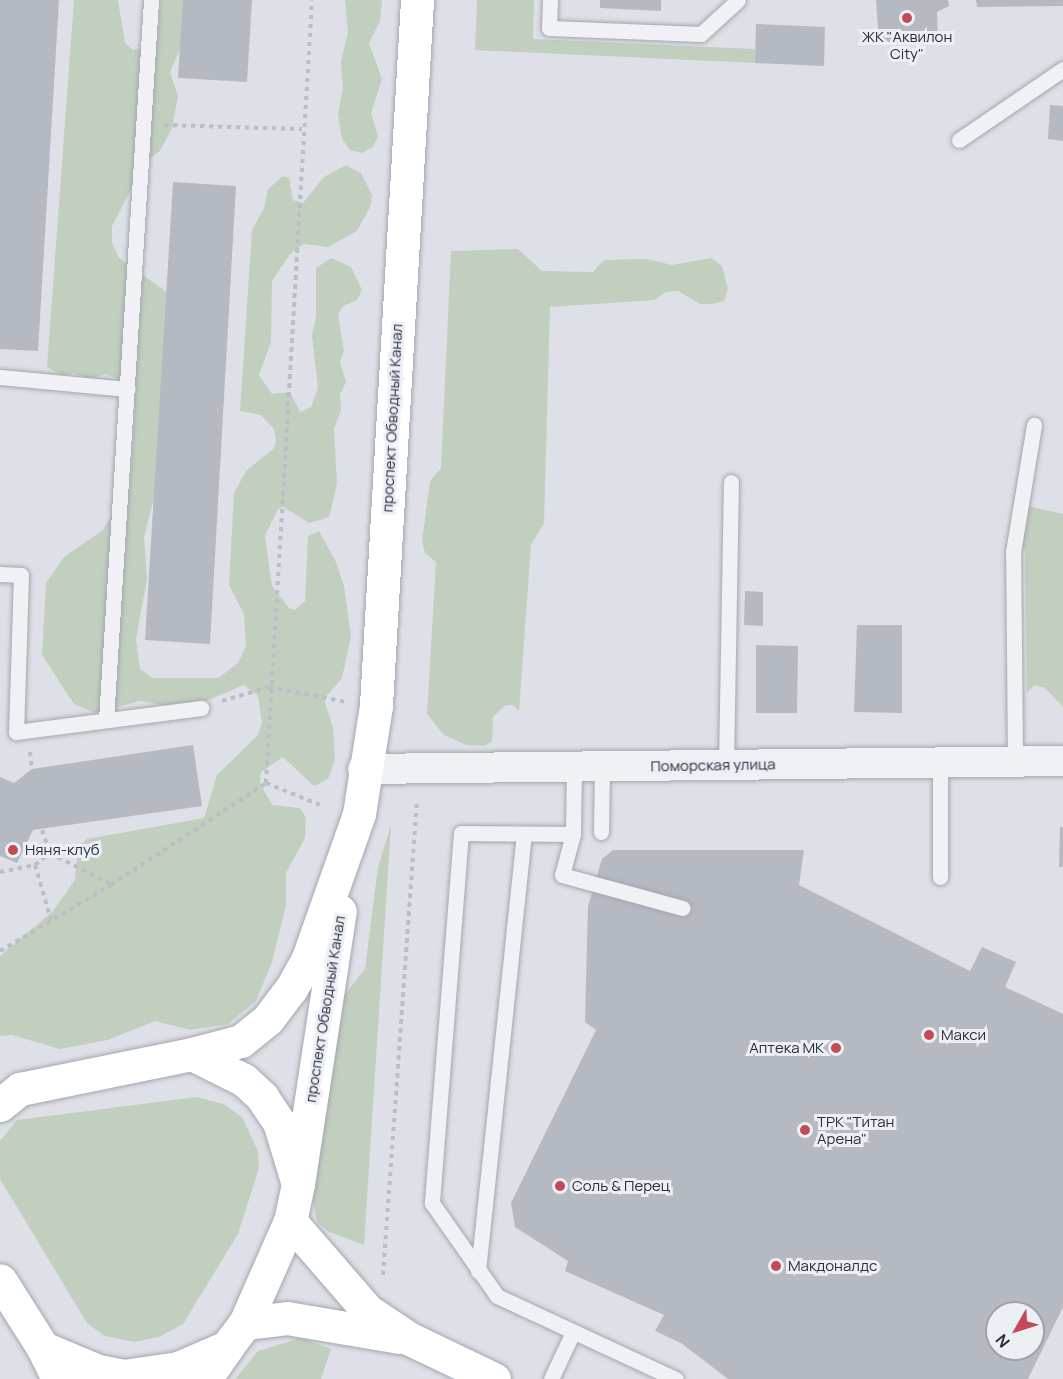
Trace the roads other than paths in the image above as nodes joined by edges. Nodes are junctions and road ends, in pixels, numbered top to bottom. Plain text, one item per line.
1 (151, 0) edge
2 (417, 0) edge
3 (550, 0) edge
4 (738, 0) edge
5 (1063, 69) edge
6 (959, 140) dead end
7 (0, 377) edge
8 (127, 389) junction
9 (1034, 425) dead end
10 (731, 482) dead end
11 (0, 574) edge
12 (201, 708) road end
13 (106, 720) junction
14 (1063, 761) edge
15 (940, 762) junction
16 (1015, 762) junction
17 (726, 765) junction
18 (588, 767) junction
19 (363, 769) junction
20 (602, 832) dead end
21 (352, 834) junction
22 (524, 834) junction
23 (573, 834) junction
24 (939, 877) dead end
25 (683, 908) dead end
26 (192, 1054) junction
27 (7, 1094) edge
28 (298, 1184) junction
29 (290, 1221) junction
30 (478, 1271) junction
31 (0, 1280) edge
32 (573, 1332) junction
33 (236, 1335) junction
34 (410, 1339) junction
35 (43, 1348) junction
36 (58, 1379) edge
37 (205, 1379) edge
38 (494, 1379) edge
39 (551, 1379) edge
40 (676, 1379) edge

1 - 8 lane
2 - 19 main road, проспект Обводный Канал
3 - 4 lane
5 - 6 lane
7 - 8 lane
8 - 13 lane
9 - 16 lane
10 - 17 lane
11 - 13 lane
12 - 13 lane
14 - 16 street, Поморская улица
15 - 16 street, Поморская улица
15 - 17 street, Поморская улица
15 - 24 lane
17 - 18 street, Поморская улица
18 - 19 street, Поморская улица
18 - 20 lane
18 - 23 lane
19 - 21 main road, проспект Обводный Канал
21 - 26 main road, проспект Обводный Канал
21 - 28 main road, проспект Обводный Канал
22 - 23 lane
22 - 30 lane
22 - 30 lane
23 - 25 lane
26 - 27 main road, проспект Обводный Канал
26 - 28 main road
28 - 29 main road, проспект Обводный Канал
29 - 33 main road, проспект Обводный Канал
29 - 34 main road
30 - 32 lane
31 - 35 main road
32 - 39 lane
32 - 40 lane
33 - 34 main road
33 - 35 main road
33 - 37 main road
34 - 38 main road
35 - 36 main road

